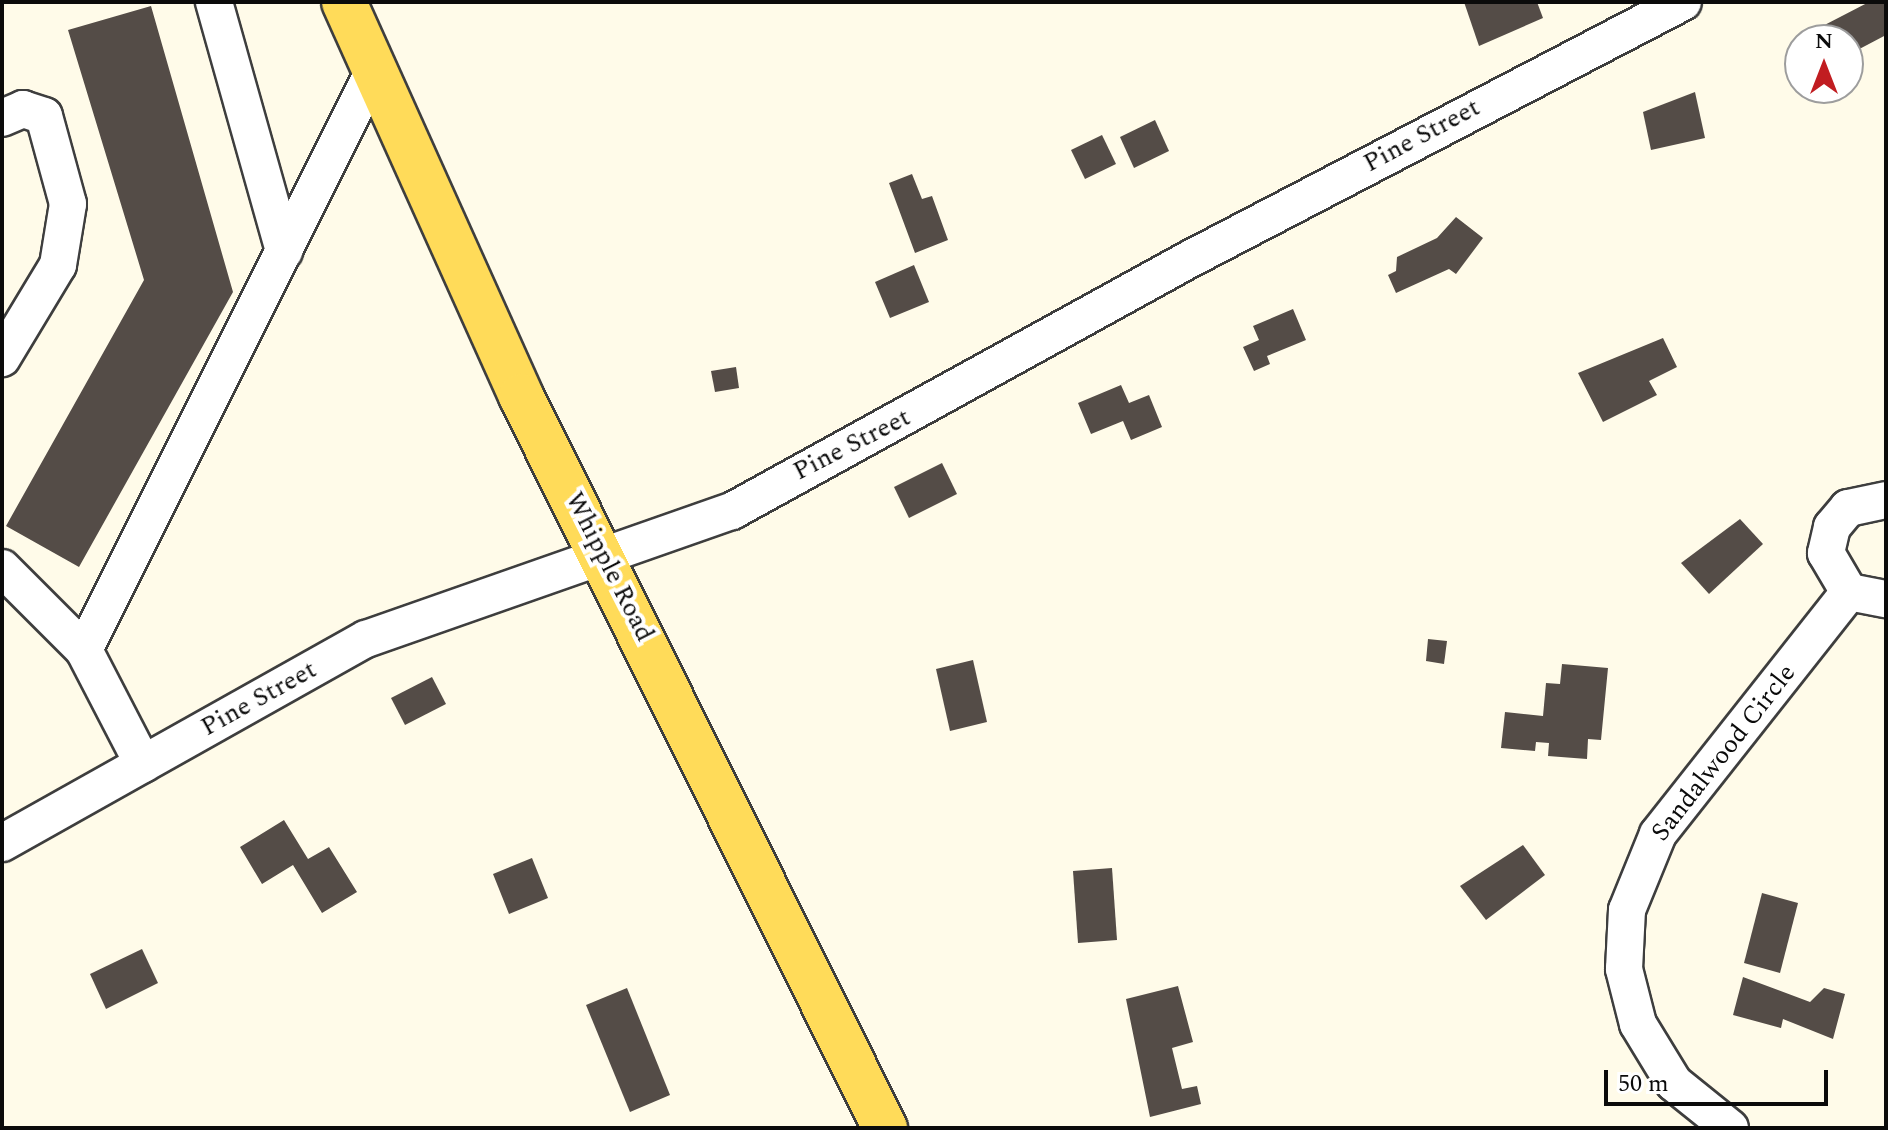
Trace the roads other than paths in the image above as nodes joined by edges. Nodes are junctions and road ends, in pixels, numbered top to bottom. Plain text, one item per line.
1 (214, 2) edge
2 (344, 2) edge
3 (1683, 2) edge
4 (374, 70) junction
5 (2, 118) edge
6 (284, 251) junction
7 (2, 358) edge
8 (1886, 500) edge
9 (607, 560) junction
10 (2, 568) edge
11 (1849, 592) junction
12 (1886, 599) edge
13 (84, 650) junction
14 (143, 764) junction
15 (2, 843) edge
16 (873, 1124) edge
17 (1730, 1128) edge

1 - 6 street
2 - 4 main road, Whipple Road
3 - 9 street, Pine Street
4 - 6 street
4 - 9 main road, Whipple Road
5 - 7 street
6 - 13 street
8 - 11 street
9 - 14 street, Pine Street
9 - 16 main road, Whipple Road
10 - 13 street
11 - 12 street
11 - 17 street, Sandalwood Circle
13 - 14 street
14 - 15 street, Pine Street

